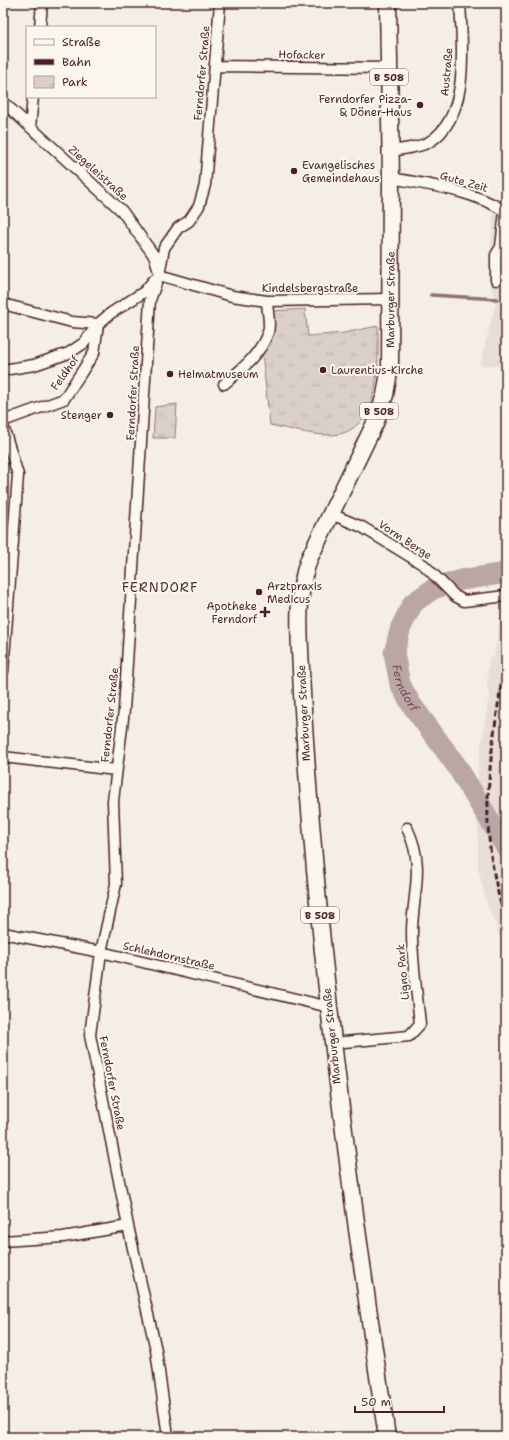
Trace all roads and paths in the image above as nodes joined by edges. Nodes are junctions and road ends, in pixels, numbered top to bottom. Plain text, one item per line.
1 (42, 3) edge
2 (220, 3) edge
3 (388, 3) edge
4 (460, 3) edge
5 (40, 26) edge
6 (215, 66) junction
7 (388, 68) junction
8 (33, 98) edge
9 (3, 102) edge
10 (30, 127) junction
11 (391, 151) junction
12 (391, 178) junction
13 (159, 275) junction
14 (496, 280) dead end
15 (390, 299) junction
16 (266, 301) junction
17 (3, 304) edge
18 (98, 324) junction
19 (3, 370) edge
20 (224, 384) dead end
21 (3, 421) edge
22 (3, 426) edge
23 (331, 514) junction
24 (506, 596) edge
25 (3, 671) edge
26 (3, 757) edge
27 (116, 770) junction
28 (407, 828) dead end
29 (3, 932) edge
30 (101, 952) junction
31 (329, 1007) junction
32 (333, 1043) junction
33 (128, 1226) junction
34 (3, 1241) edge
35 (168, 1437) edge
36 (387, 1437) edge

1 - 5 street
2 - 6 street, Ferndorfer Straße
3 - 7 main road, Marburger Straße / B 508
4 - 11 street, Austraße
6 - 7 street, Hofacker
6 - 13 street, Ferndorfer Straße
7 - 11 main road, Marburger Straße / B 508
8 - 10 street
9 - 10 street, Ziegeleistraße
10 - 13 street, Ziegeleistraße
11 - 12 main road, Marburger Straße / B 508
12 - 14 street, Gute Zeit
12 - 15 main road, Marburger Straße / B 508
13 - 16 street, Kindelsbergstraße
13 - 18 street
13 - 27 street, Ferndorfer Straße
15 - 16 street, Kindelsbergstraße
15 - 23 main road, Marburger Straße / B 508
16 - 20 street
17 - 18 street
18 - 19 street
18 - 21 street, Feldhof
22 - 25 street
23 - 24 street, Vorm Berge
23 - 31 main road, Marburger Straße / B 508
26 - 27 street
27 - 30 street, Ferndorfer Straße
28 - 32 street, Ligno Park
29 - 30 street, Schlehdornstraße
30 - 31 street, Schlehdornstraße
30 - 33 street, Ferndorfer Straße
31 - 32 main road, Marburger Straße / B 508
32 - 36 main road, Marburger Straße / B 508
33 - 34 street
33 - 35 street, Ferndorfer Straße

